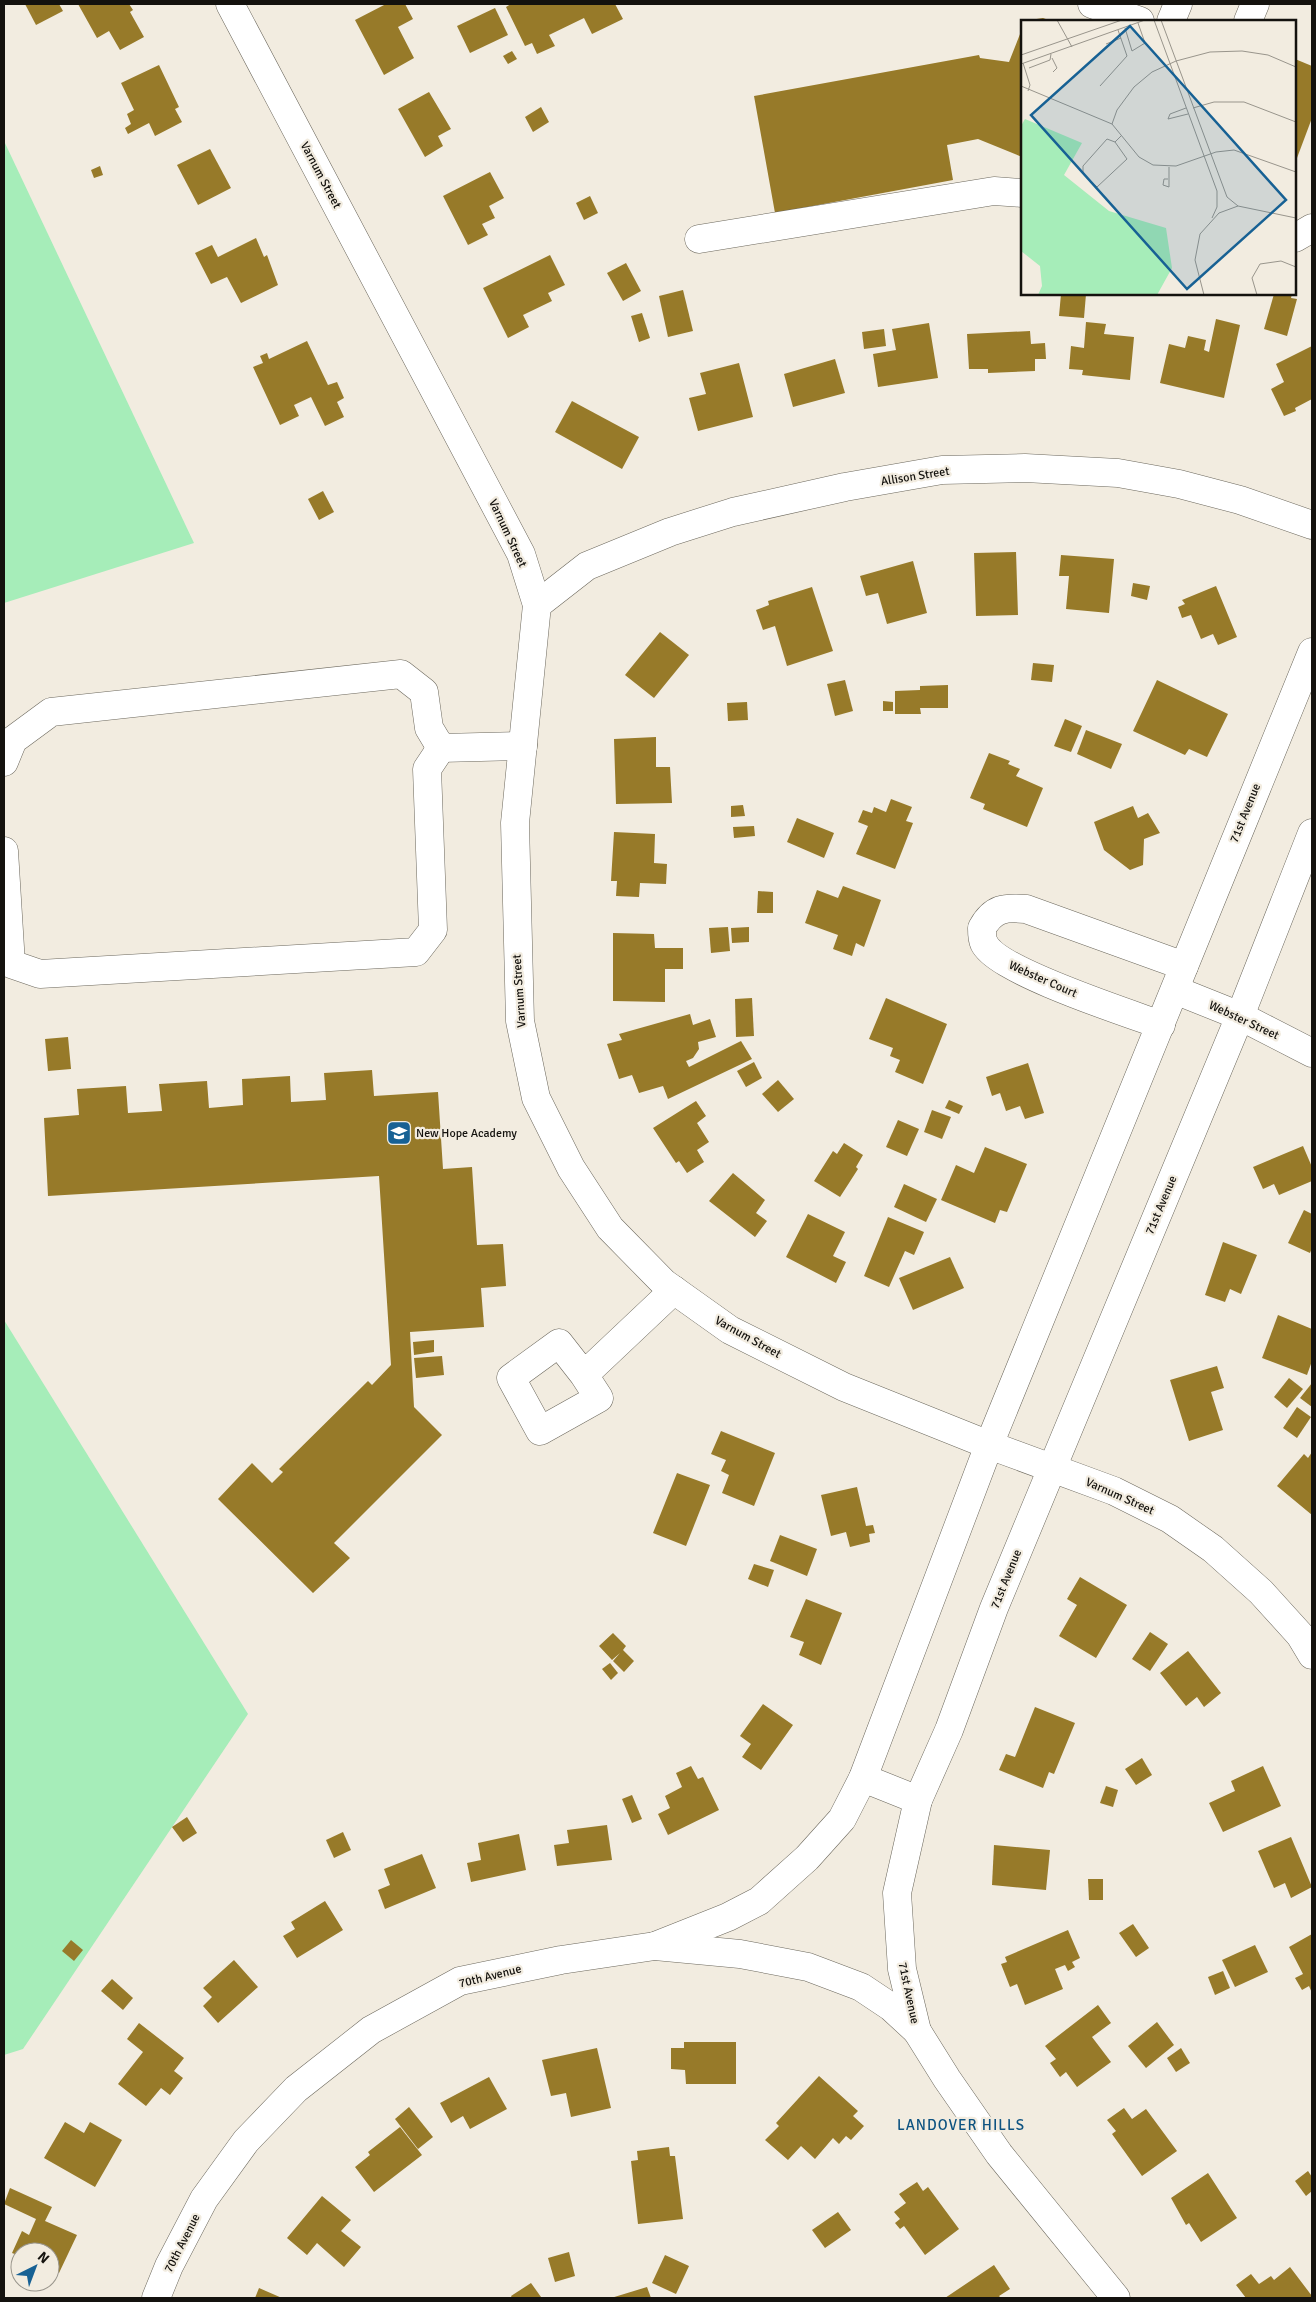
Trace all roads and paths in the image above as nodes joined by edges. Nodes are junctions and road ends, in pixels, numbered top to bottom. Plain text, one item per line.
1 (230, 4) edge
2 (1092, 4) edge
3 (1178, 4) edge
4 (1255, 4) edge
5 (1137, 20) edge
6 (1171, 20) edge
7 (1248, 20) edge
8 (1021, 192) edge
9 (1312, 228) edge
10 (1296, 237) edge
11 (699, 239) dead end
12 (1312, 525) edge
13 (537, 605) junction
14 (1312, 652) edge
15 (523, 746) junction
16 (440, 748) junction
17 (4, 762) edge
18 (1312, 832) edge
19 (4, 851) edge
20 (1179, 978) junction
21 (1240, 1016) junction
22 (1161, 1025) junction
23 (1312, 1053) edge
24 (674, 1290) junction
25 (584, 1374) dead end
26 (989, 1445) junction
27 (1052, 1468) junction
28 (1312, 1655) edge
29 (863, 1778) junction
30 (918, 1800) junction
31 (654, 1946) junction
32 (917, 2031) junction
33 (156, 2298) edge
34 (1116, 2298) edge

1 - 13 street, Varnum Street
2 - 5 street
3 - 6 street
4 - 7 street
8 - 11 street
9 - 10 street
12 - 13 street, Allison Street
13 - 15 street, Varnum Street
14 - 20 street, 71st Avenue
15 - 16 street
15 - 24 street, Varnum Street
16 - 17 street
16 - 19 street
18 - 21 street, 71st Avenue
20 - 21 street, Webster Street
20 - 22 street, 71st Avenue
20 - 22 street, Webster Court
21 - 23 street, Webster Street
21 - 27 street, 71st Avenue
22 - 26 street, 71st Avenue
24 - 25 street
24 - 26 street, Varnum Street
26 - 27 street, Varnum Street
26 - 29 street, 71st Avenue
27 - 28 street, Varnum Street
27 - 30 street, 71st Avenue
29 - 30 street
29 - 31 street, 71st Avenue
30 - 32 street, 71st Avenue
31 - 32 street, 70th Avenue
31 - 33 street, 70th Avenue
32 - 34 street, 71st Avenue

